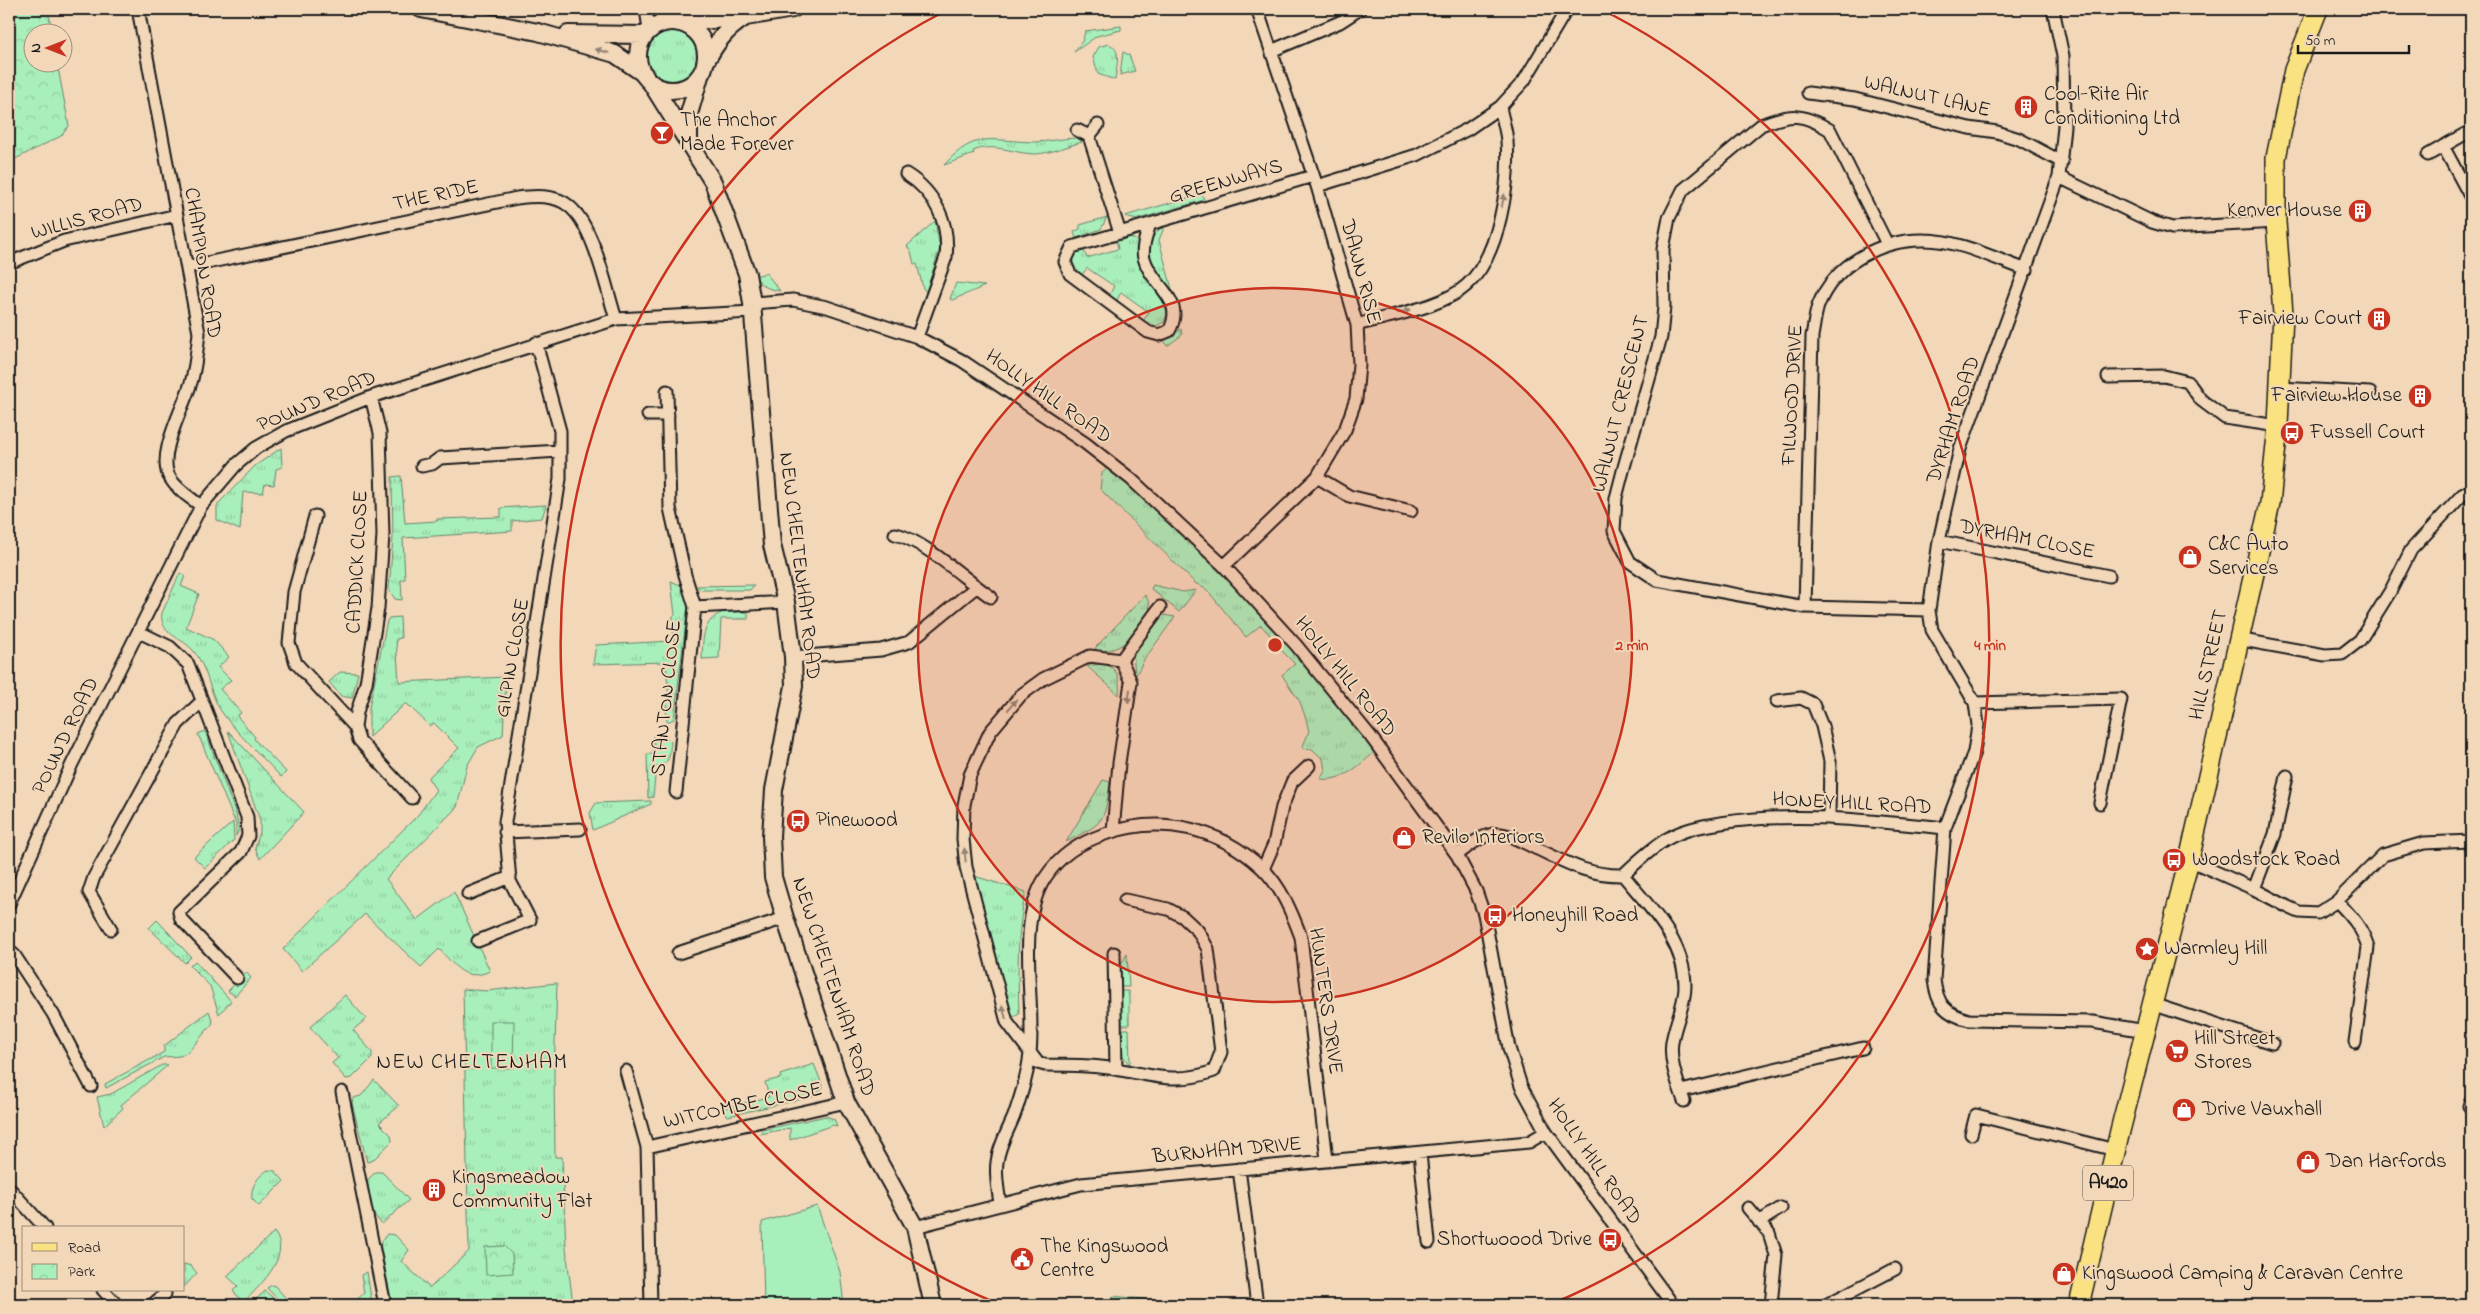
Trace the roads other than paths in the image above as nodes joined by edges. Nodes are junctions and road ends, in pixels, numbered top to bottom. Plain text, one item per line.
1 (138, 9) edge
2 (421, 9) edge
3 (646, 9) edge
4 (657, 9) edge
5 (793, 9) edge
6 (1258, 9) edge
7 (1360, 9) edge
8 (1567, 9) edge
9 (2052, 9) edge
10 (2318, 9) edge
11 (746, 17) junction
12 (676, 23) junction
13 (538, 32) junction
14 (646, 33) junction
15 (1271, 51) junction
16 (703, 69) junction
17 (648, 79) junction
18 (1808, 93) dead end
19 (1500, 107) junction
20 (1098, 125) dead end
21 (1077, 130) dead end
22 (2465, 134) dead end
23 (1089, 136) junction
24 (690, 142) junction
25 (2443, 146) junction
26 (2428, 154) dead end
27 (2062, 162) junction
28 (906, 174) dead end
29 (2059, 177) junction
30 (1315, 181) junction
31 (2471, 198) edge
32 (177, 215) junction
33 (2276, 222) junction
34 (1150, 224) junction
35 (1120, 233) junction
36 (1887, 244) junction
37 (9, 263) edge
38 (187, 267) junction
39 (2027, 270) junction
40 (753, 307) junction
41 (616, 319) junction
42 (1357, 325) junction
43 (917, 337) junction
44 (536, 343) junction
45 (2108, 377) dead end
46 (2280, 388) junction
47 (667, 392) dead end
48 (2370, 393) dead end
49 (371, 397) junction
50 (648, 415) dead end
51 (668, 415) junction
52 (2278, 426) junction
53 (560, 451) junction
54 (422, 466) dead end
55 (1317, 477) junction
56 (2471, 490) edge
57 (201, 506) junction
58 (1411, 511) dead end
59 (315, 516) dead end
60 (895, 534) dead end
61 (1938, 541) junction
62 (1224, 566) junction
63 (2109, 576) dead end
64 (976, 587) junction
65 (991, 597) dead end
66 (786, 602) junction
67 (695, 607) junction
68 (1160, 607) dead end
69 (1805, 607) junction
70 (1929, 610) junction
71 (139, 632) junction
72 (2237, 639) junction
73 (793, 657) junction
74 (1122, 660) junction
75 (202, 701) junction
76 (1777, 701) dead end
77 (1974, 703) junction
78 (355, 727) junction
79 (1309, 766) dead end
80 (2287, 776) dead end
81 (676, 792) dead end
82 (412, 798) dead end
83 (2100, 803) dead end
84 (1829, 817) junction
85 (1945, 828) junction
86 (580, 829) dead end
87 (1113, 831) junction
88 (505, 832) junction
89 (2471, 841) edge
90 (1457, 855) junction
91 (2189, 860) junction
92 (1263, 869) junction
93 (1622, 875) junction
94 (510, 877) junction
95 (2254, 889) junction
96 (468, 894) dead end
97 (1125, 900) dead end
98 (2337, 901) junction
99 (9, 904) edge
100 (785, 918) junction
101 (111, 929) dead end
102 (478, 941) dead end
103 (9, 950) edge
104 (678, 952) dead end
105 (1114, 953) dead end
106 (237, 978) dead end
107 (2152, 1004) junction
108 (2145, 1031) junction
109 (2272, 1042) dead end
110 (2355, 1042) dead end
111 (1863, 1048) dead end
112 (1030, 1053) junction
113 (1116, 1069) junction
114 (626, 1071) dead end
115 (91, 1086) dead end
116 (342, 1092) dead end
117 (846, 1102) junction
118 (1546, 1132) junction
119 (1971, 1134) dead end
120 (647, 1146) junction
121 (2115, 1150) junction
122 (1420, 1153) junction
123 (1327, 1160) junction
124 (1239, 1169) junction
125 (9, 1188) edge
126 (1000, 1203) junction
127 (1748, 1208) dead end
128 (1781, 1208) dead end
129 (1759, 1222) junction
130 (44, 1226) edge
131 (914, 1227) junction
132 (1429, 1242) dead end
133 (1895, 1269) dead end
134 (105, 1292) edge
135 (164, 1292) edge
136 (117, 1305) edge
137 (152, 1305) edge
138 (385, 1305) edge
139 (651, 1305) edge
140 (933, 1305) edge
141 (1257, 1305) edge
142 (1673, 1305) edge
143 (1771, 1305) edge
144 (1826, 1305) edge
145 (2080, 1305) edge

1 - 32 street, CHAMPION ROAD
2 - 13 street
3 - 14 street
4 - 12 street
5 - 11 street
6 - 15 street, DAWN RISE
7 - 15 street
8 - 19 street, GREENWAYS
9 - 27 street, DYRHAM ROAD
10 - 33 main road, HILL STREET / A420
11 - 12 street
11 - 16 street, NEW CHELTENHAM ROAD
12 - 14 street
12 - 16 street
13 - 14 street
17 -> 13 street
14 - 17 street
15 - 30 street, DAWN RISE
16 - 17 street
16 - 24 street, NEW CHELTENHAM ROAD
17 - 24 street, NEW CHELTENHAM ROAD
18 - 27 street, WALNUT LANE
19 - 30 street, GREENWAYS
42 -> 19 street
20 - 23 street
21 - 23 street
22 - 25 street
23 - 35 street
24 - 40 street, NEW CHELTENHAM ROAD
25 - 26 street
25 - 31 street
27 - 29 street, DYRHAM ROAD
28 - 43 street
29 - 33 street
29 - 39 street, DYRHAM ROAD
30 - 34 street, GREENWAYS
30 - 42 street, DAWN RISE
32 - 37 street, WILLIS ROAD
32 - 38 street, CHAMPION ROAD
33 - 46 main road, HILL STREET / A420
34 - 35 street, GREENWAYS
34 - 35 street, GREENWAYS
36 - 39 street, FILWOOD DRIVE
36 - 69 street, FILWOOD DRIVE
36 - 69 street, WALNUT CRESCENT
38 - 41 street, THE RIDE
38 - 57 street, CHAMPION ROAD
39 - 61 street, DYRHAM ROAD
40 - 41 street, POUND ROAD
40 - 43 street, HOLLY HILL ROAD
40 - 66 street, NEW CHELTENHAM ROAD
41 - 44 street, POUND ROAD
42 - 55 street, DAWN RISE
43 - 62 street, HOLLY HILL ROAD
44 - 49 street, POUND ROAD
44 - 53 street, GILPIN CLOSE
45 - 52 street
46 - 48 street
46 - 52 main road, HILL STREET / A420
47 - 51 street, STANTON CLOSE
49 - 57 street, POUND ROAD
49 - 78 street, CADDICK CLOSE
50 - 51 street
51 - 67 street, STANTON CLOSE
52 - 72 main road, HILL STREET / A420
53 - 54 street
53 - 88 street, GILPIN CLOSE
55 - 58 street
55 - 62 street, DAWN RISE
56 - 72 street
57 - 71 street, POUND ROAD
59 - 78 street
60 - 64 street
61 - 63 street, DYRHAM CLOSE
61 - 70 street, DYRHAM ROAD
62 - 90 street, HOLLY HILL ROAD
64 - 65 street
64 - 73 street
66 - 67 street, STANTON CLOSE
66 - 73 street, NEW CHELTENHAM ROAD
67 - 81 street, STANTON CLOSE
68 - 74 street
69 - 70 street, WALNUT CRESCENT
70 - 77 street, DYRHAM ROAD
71 - 75 street
71 - 99 street, POUND ROAD
72 - 91 main road, HILL STREET / A420
73 - 100 street, NEW CHELTENHAM ROAD
74 -> 87 street
112 -> 74 street
75 - 101 street
75 - 106 street
76 - 84 street
77 - 83 street
77 - 85 street, HONEY HILL ROAD
78 - 82 street
79 - 92 street
80 - 95 street
84 - 85 street, HONEY HILL ROAD
84 - 93 street, HONEY HILL ROAD
85 - 108 street, HONEY HILL ROAD
86 - 88 street
87 - 92 street, HUNTERS DRIVE
87 - 112 street, HUNTERS DRIVE
88 - 94 street, GILPIN CLOSE
89 - 98 street
90 - 93 street
90 - 118 street, HOLLY HILL ROAD
91 - 95 street
91 - 107 main road, HILL STREET / A420
92 - 123 street, HUNTERS DRIVE
93 - 111 street
94 - 96 street
94 - 102 street, GILPIN CLOSE
95 - 98 street
97 - 113 street
98 - 110 street
100 - 104 street
100 - 117 street, NEW CHELTENHAM ROAD
103 - 115 street
105 - 113 street
107 - 108 main road, HILL STREET / A420
107 - 109 street
108 - 121 main road, HILL STREET / A420
112 - 113 street
112 - 126 street, HUNTERS DRIVE
114 - 120 street, WITCOMBE CLOSE
116 - 138 street
117 - 120 street, WITCOMBE CLOSE
117 - 131 street, NEW CHELTENHAM ROAD
118 - 122 street, BURNHAM DRIVE
118 - 142 street, HOLLY HILL ROAD
119 - 121 street
120 - 139 street, WITCOMBE CLOSE
121 - 145 main road, A420
122 - 123 street, BURNHAM DRIVE
122 - 132 street
123 - 124 street, BURNHAM DRIVE
124 - 126 street, BURNHAM DRIVE
124 - 141 street
125 - 130 street
126 - 131 street, BURNHAM DRIVE
127 - 129 street
128 - 129 street
129 - 143 street
131 - 140 street, NEW CHELTENHAM ROAD
133 - 144 street
134 - 136 street
135 - 137 street

